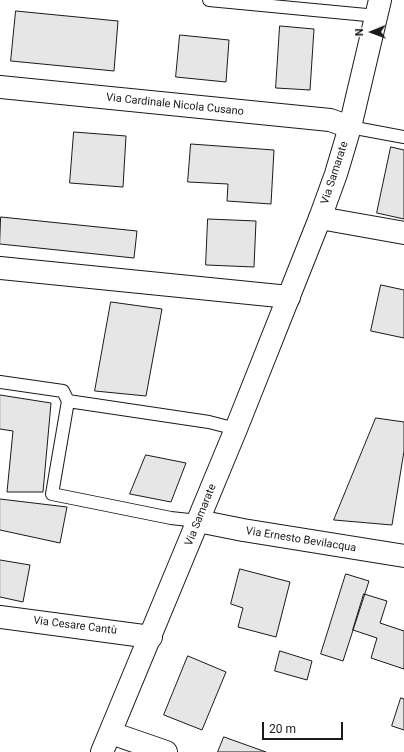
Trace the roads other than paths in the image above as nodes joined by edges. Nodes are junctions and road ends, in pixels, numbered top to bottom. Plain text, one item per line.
1 (209, 0) edge
2 (379, 8) edge
3 (0, 87) edge
4 (350, 127) junction
5 (404, 137) edge
6 (320, 218) junction
7 (404, 233) edge
8 (0, 268) edge
9 (289, 297) junction
10 (0, 382) edge
11 (68, 401) junction
12 (236, 429) junction
13 (198, 521) junction
14 (404, 556) edge
15 (0, 617) edge
16 (151, 637) junction
17 (107, 743) edge
18 (166, 752) edge

1 - 2 lane
2 - 4 street, Via Samarate
3 - 4 street, Via Cardinale Nicola Cusano
4 - 5 lane, Via Samarate
4 - 6 street, Via Samarate
6 - 7 street, Via Samarate
6 - 9 street, Via Samarate
8 - 9 street
9 - 12 street, Via Samarate
10 - 11 lane
11 - 12 lane
11 - 13 lane
12 - 13 street, Via Samarate
13 - 14 street, Via Ernesto Bevilacqua
13 - 16 street, Via Samarate
15 - 16 street, Via Cesare Cantù
16 - 17 street, Via Samarate
17 - 18 street, Via Samarate

